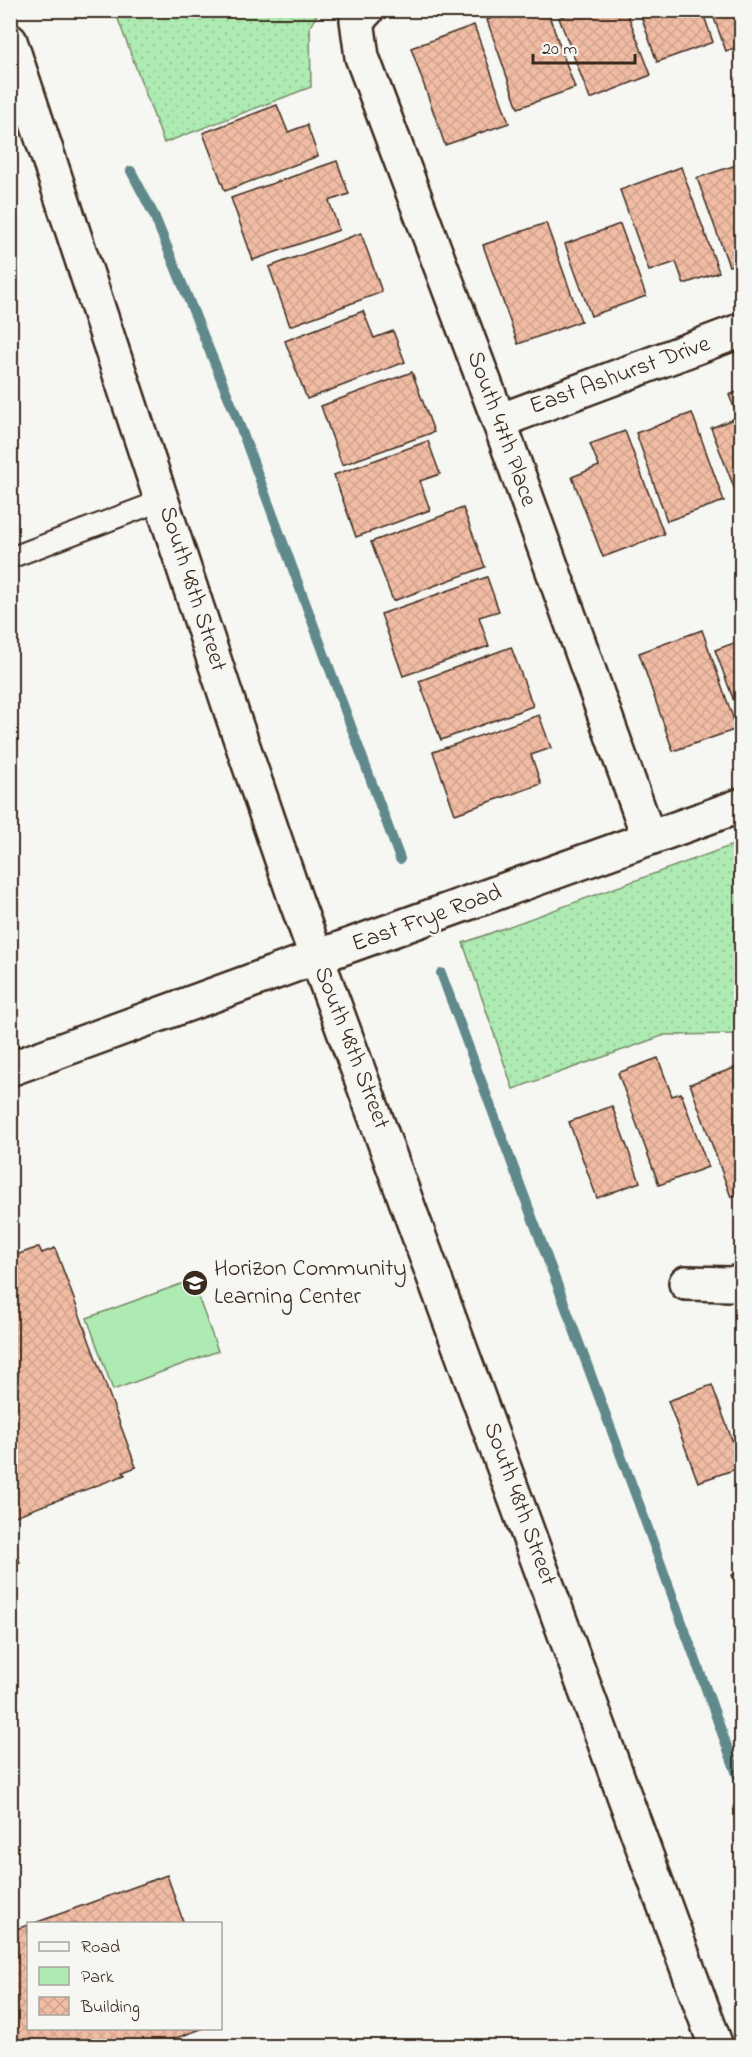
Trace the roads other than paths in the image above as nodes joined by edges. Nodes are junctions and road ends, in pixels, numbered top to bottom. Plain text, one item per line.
1 (362, 15) edge
2 (10, 42) edge
3 (741, 330) edge
4 (499, 421) junction
5 (163, 500) junction
6 (10, 558) edge
7 (741, 805) edge
8 (649, 838) junction
9 (317, 957) junction
10 (10, 1069) edge
11 (741, 1281) edge
12 (686, 1283) dead end
13 (716, 2046) edge

1 - 4 street, South 47th Place
2 - 5 street, South 48th Street
3 - 4 street, East Ashurst Drive
4 - 8 street, South 47th Place
5 - 6 lane
5 - 9 street, South 48th Street
7 - 8 street, East Frye Road
8 - 9 street, East Frye Road
9 - 10 street, East Frye Road
9 - 13 street, South 48th Street
11 - 12 street

